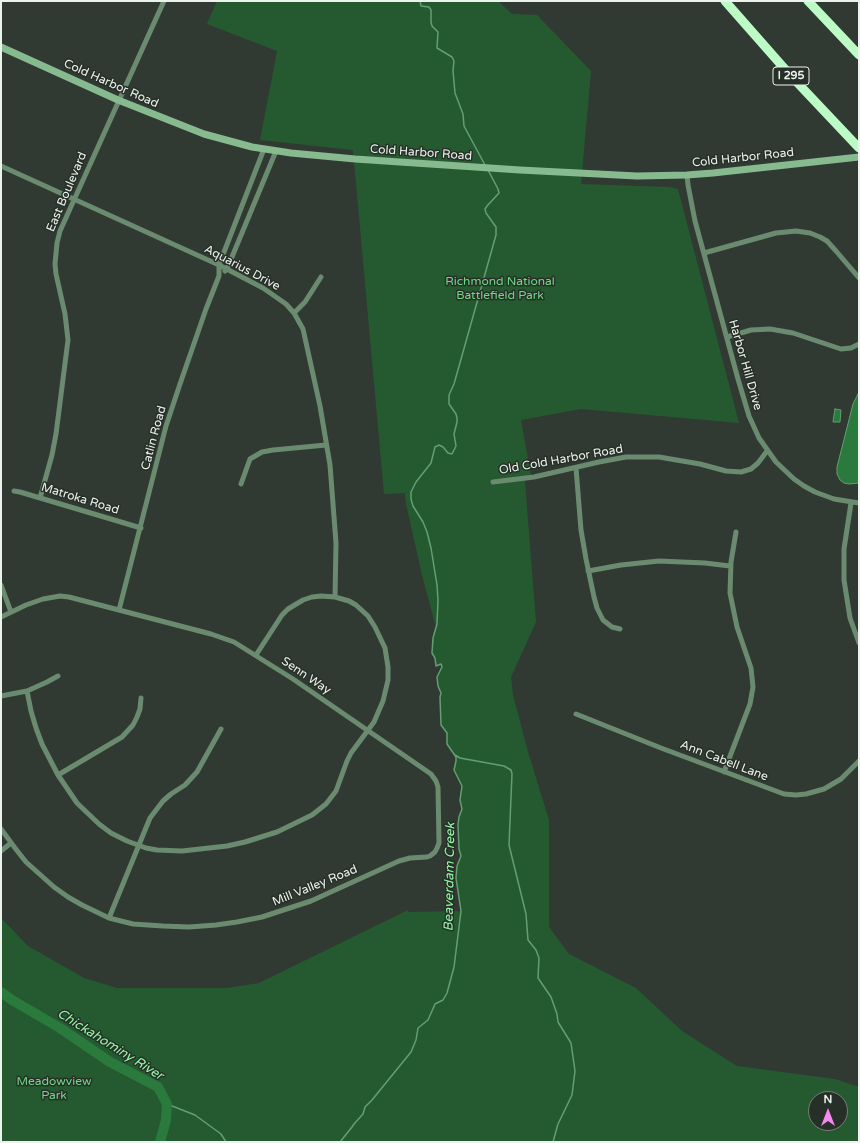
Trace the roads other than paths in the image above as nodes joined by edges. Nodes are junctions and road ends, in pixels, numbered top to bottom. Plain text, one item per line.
1 (164, 1) edge
2 (725, 1) edge
3 (808, 1) edge
4 (1, 47) edge
5 (859, 55) edge
6 (118, 100) junction
7 (859, 148) edge
8 (264, 149) junction
9 (276, 151) junction
10 (859, 157) edge
11 (1, 166) edge
12 (687, 175) junction
13 (74, 200) junction
14 (704, 253) junction
15 (219, 266) junction
16 (227, 269) junction
17 (219, 276) junction
18 (321, 277) dead end
19 (859, 278) edge
20 (294, 313) junction
21 (727, 337) junction
22 (859, 344) edge
23 (326, 445) junction
24 (767, 451) junction
25 (576, 468) junction
26 (493, 482) dead end
27 (241, 484) dead end
28 (14, 491) dead end
29 (40, 498) junction
30 (850, 503) junction
31 (859, 504) edge
32 (141, 528) junction
33 (736, 532) dead end
34 (730, 566) junction
35 (588, 571) junction
36 (1, 585) edge
37 (335, 597) junction
38 (119, 610) junction
39 (10, 612) junction
40 (1, 617) edge
41 (620, 629) dead end
42 (859, 643) edge
43 (256, 655) junction
44 (58, 676) dead end
45 (27, 691) junction
46 (1, 696) edge
47 (141, 698) dead end
48 (576, 714) dead end
49 (220, 729) dead end
50 (368, 730) junction
51 (859, 760) edge
52 (724, 772) junction
53 (58, 775) junction
54 (438, 812) joint
55 (1, 829) edge
56 (11, 843) junction
57 (139, 846) junction
58 (1, 851) edge
59 (109, 918) junction

1 - 6 street, East Boulevard
2 - 7 highway, I 295
3 - 5 highway
4 - 6 main road, Cold Harbor Road
6 - 8 main road, Cold Harbor Road
6 - 13 street, East Boulevard
8 - 9 main road, Cold Harbor Road
8 - 15 street, Catlin Road
9 - 12 main road, Cold Harbor Road
9 - 16 street, Catlin Road
10 - 12 main road, Cold Harbor Road
11 - 13 street, Aquarius Drive
12 - 14 street, Harbor Hill Drive
13 - 15 street, Aquarius Drive
13 - 29 street, East Boulevard
14 - 19 street
14 - 21 street, Harbor Hill Drive
15 - 16 street, Aquarius Drive
15 - 17 street, Catlin Road
16 - 17 street, Catlin Road
16 - 20 street, Aquarius Drive
17 - 32 street, Catlin Road
18 - 20 street
20 - 23 street, Aquarius Drive
21 - 22 street
21 - 24 street, Harbor Hill Drive
23 - 27 street
23 - 37 street, Aquarius Drive
24 - 25 street, Old Cold Harbor Road
24 - 30 street, Harbor Hill Drive
25 - 26 street, Old Cold Harbor Road
25 - 35 street
28 - 29 street, Matroka Road
29 - 32 street, Matroka Road
30 - 31 street, Harbor Hill Drive
30 - 42 street
32 - 38 street, Catlin Road
33 - 34 street
34 - 35 street
34 - 52 street
35 - 41 street
36 - 39 street
37 - 43 street
37 - 50 street
38 - 39 street
38 - 43 street, Senn Way
39 - 40 street
43 - 50 street, Senn Way
44 - 45 street
45 - 46 street
45 - 53 street
47 - 53 street
48 - 52 street, Ann Cabell Lane
49 - 57 street
50 - 54 street, Senn Way
50 - 57 street
51 - 52 street, Ann Cabell Lane
53 - 57 street
54 - 59 street, Mill Valley Road
55 - 56 street, Mill Valley Road
56 - 58 street
56 - 59 street, Mill Valley Road
57 - 59 street

